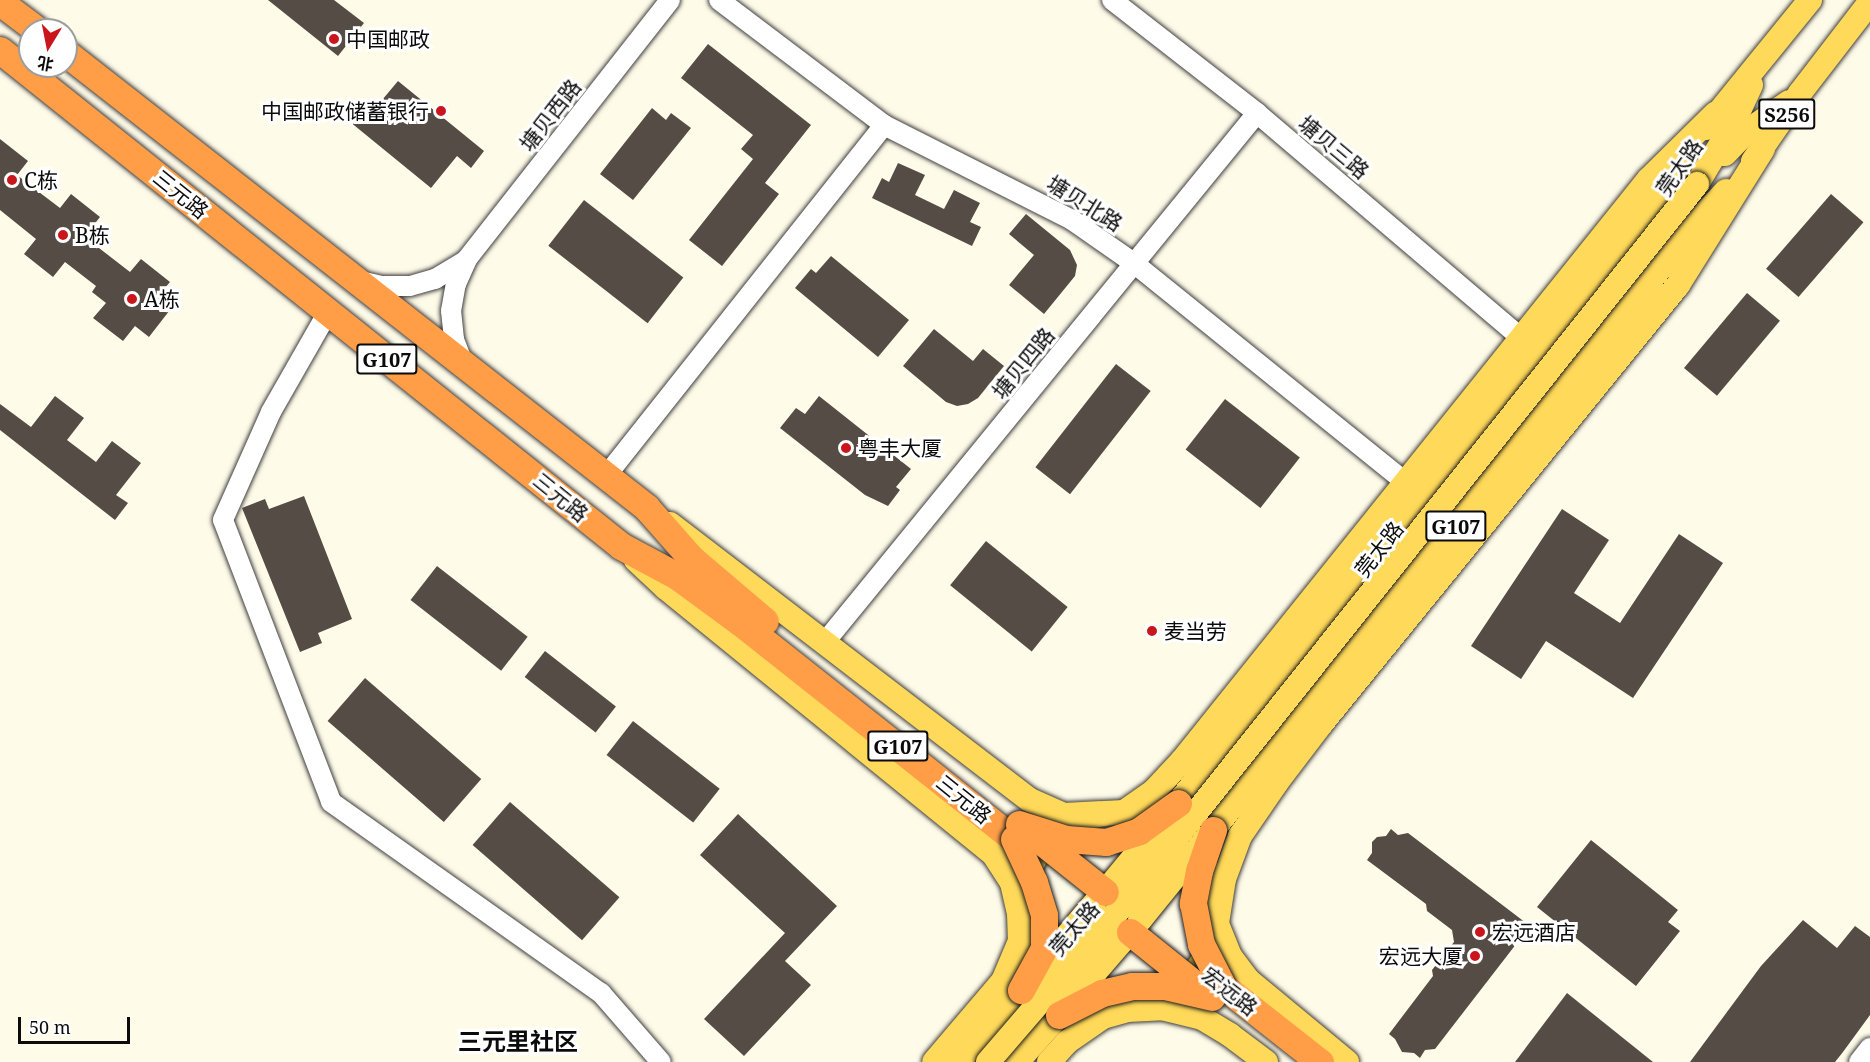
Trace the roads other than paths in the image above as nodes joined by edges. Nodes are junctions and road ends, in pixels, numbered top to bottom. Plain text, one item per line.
1 (670, 0) edge
2 (719, 0) edge
3 (1112, 0) edge
4 (1810, 0) edge
5 (0, 2) edge
6 (1870, 2) edge
7 (21, 18) edge
8 (0, 50) edge
9 (1761, 61) junction
10 (78, 62) edge
11 (1800, 93) junction
12 (1257, 113) junction
13 (1715, 114) junction
14 (884, 125) junction
15 (1763, 149) junction
16 (1697, 184) junction
17 (1698, 221) joint
18 (467, 259) junction
19 (1135, 264) junction
20 (354, 279) junction
21 (328, 312) junction
22 (1520, 337) junction
23 (464, 365) junction
24 (606, 476) junction
25 (1404, 481) junction
26 (646, 507) junction
27 (621, 546) junction
28 (825, 642) junction
29 (785, 648) junction
30 (1178, 803) junction
31 (1093, 815) junction
32 (1213, 830) junction
33 (1017, 832) junction
34 (1100, 898) junction
35 (1018, 912) junction
36 (1217, 923) junction
37 (1135, 926) junction
38 (1021, 990) junction
39 (1217, 991) junction
40 (1127, 1010) junction
41 (1059, 1015) junction
42 (1870, 1048) edge
43 (661, 1062) edge
44 (934, 1062) edge
45 (959, 1062) edge
46 (988, 1062) edge
47 (1017, 1062) edge
48 (1049, 1062) edge
49 (1266, 1062) edge
50 (1294, 1062) edge
51 (1320, 1062) edge
52 (1347, 1062) edge
53 (1859, 1062) edge

1 - 18 street, 塘贝西路
2 - 14 street, 塘贝北路
3 - 12 street, 塘贝三路
4 - 9 main road, 莞太路 / S256
5 - 7 highway
6 - 11 main road, S256
8 - 21 highway, 三元路 / G107
9 - 13 main road, 莞太路 / S256
9 - 16 main road
10 - 20 highway, 三元路 / G107
11 - 15 main road, S256
11 - 16 main road
12 - 19 street, 塘贝四路
12 - 22 street, 塘贝三路
13 - 22 main road
13 - 30 main road, 莞太路 / S256
14 - 19 street, 塘贝北路
14 - 24 street
15 - 17 main road, S256
15 - 36 main road
16 - 46 main road, bridge
17 - 32 main road, G107
18 - 20 street
18 - 23 street
19 - 25 street, 塘贝北路
19 - 28 street, 塘贝四路
20 - 23 highway, 三元路 / G107
21 - 27 highway, 三元路 / G107
21 - 43 street
22 - 25 main road
23 - 24 highway, 三元路 / G107
24 - 26 highway, 三元路 / G107
25 - 31 main road
26 - 28 main road
26 - 29 highway, 三元路 / G107
27 - 29 highway, 三元路 / G107
27 - 35 main road
28 - 31 main road
29 - 33 highway, 三元路 / G107
30 - 33 highway, bridge
30 - 34 main road, 莞太路, bridge
31 - 35 main road
31 - 36 main road
32 - 37 main road, G107, bridge
32 - 39 highway, bridge
33 - 34 highway, 三元路 / G107, bridge
33 - 38 highway, bridge
34 - 37 highway, 三元路 / G107, bridge
34 - 38 main road, 莞太路, bridge
35 - 40 main road
35 - 44 main road
36 - 40 main road
36 - 52 main road
37 - 39 highway, 宏远路 / G107, bridge
37 - 41 main road, bridge
38 - 45 main road, 莞太路
39 - 41 highway, bridge
39 - 50 highway, 宏远路 / G107
39 - 51 highway, 宏远路 / G107
40 - 48 main road
40 - 49 main road
41 - 47 main road
42 - 53 street

